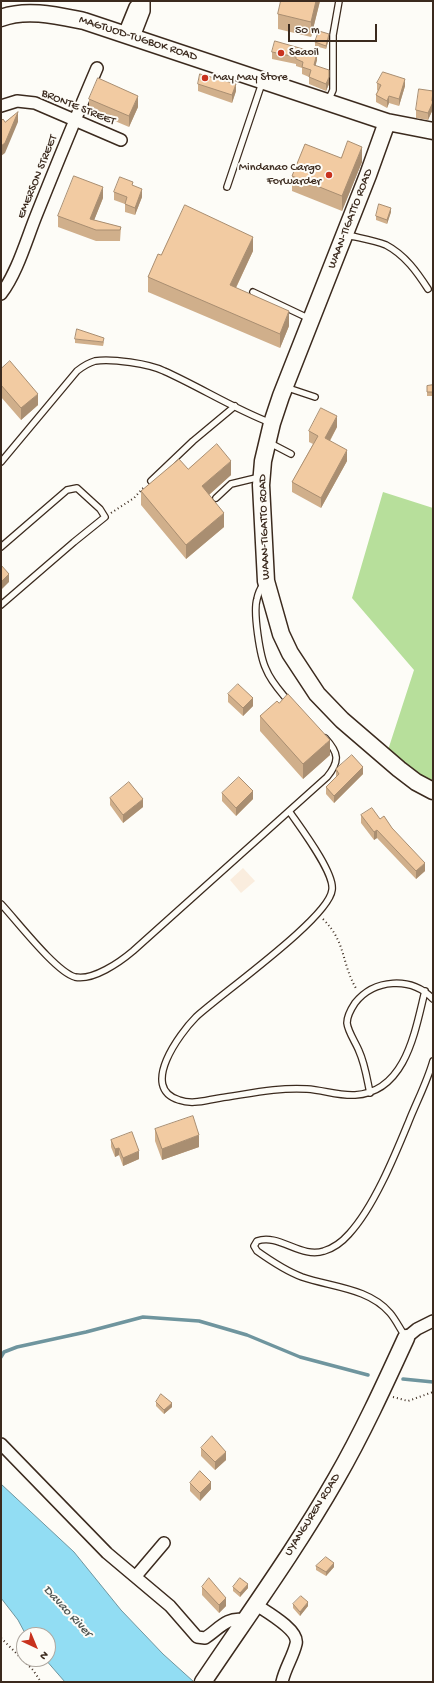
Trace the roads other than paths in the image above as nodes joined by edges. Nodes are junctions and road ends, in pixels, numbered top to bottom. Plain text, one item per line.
1 (140, 1) edge
2 (144, 1) edge
3 (339, 1) edge
4 (1, 18) edge
5 (129, 35) junction
6 (97, 68) dead end
7 (263, 81) junction
8 (328, 102) junction
9 (1, 106) edge
10 (75, 119) junction
11 (387, 122) junction
12 (433, 131) edge
13 (121, 140) dead end
14 (227, 187) dead end
15 (344, 235) junction
16 (428, 289) dead end
17 (253, 292) dead end
18 (1, 294) edge
19 (311, 320) junction
20 (284, 387) junction
21 (315, 397) dead end
22 (235, 406) junction
23 (272, 423) junction
24 (268, 442) junction
25 (291, 454) dead end
26 (1, 462) edge
27 (262, 476) junction
28 (151, 481) edge
29 (216, 498) dead end
30 (1, 547) edge
31 (266, 581) junction
32 (1, 605) edge
33 (295, 709) edge
34 (321, 734) edge
35 (433, 791) edge
36 (289, 811) junction
37 (1, 904) edge
38 (425, 991) junction
39 (433, 999) edge
40 (433, 1061) edge
41 (370, 1093) junction
42 (433, 1321) edge
43 (406, 1338) junction
44 (1, 1444) edge
45 (164, 1543) dead end
46 (136, 1576) junction
47 (255, 1604) junction
48 (244, 1620) junction
49 (203, 1682) edge
50 (282, 1682) edge

1 - 5 street
2 - 5 street
3 - 8 lane
4 - 5 street, MAGTUOD-TUGBOK ROAD
5 - 7 street, MAGTUOD-TUGBOK ROAD
6 - 10 street, EMERSON STREET
7 - 8 street, MAGTUOD-TUGBOK ROAD
7 - 14 lane
8 - 11 street, MAGTUOD-TUGBOK ROAD
9 - 10 street, BRONTE STREET
10 - 13 street, BRONTE STREET
10 - 18 street, EMERSON STREET
11 - 12 street, MAGTUOD-TUGBOK ROAD
11 - 15 street, WAAN-TIGATTO ROAD
15 - 16 lane
15 - 19 street, WAAN-TIGATTO ROAD
17 - 19 lane
19 - 20 street, WAAN-TIGATTO ROAD
20 - 21 lane
20 - 23 street, WAAN-TIGATTO ROAD
22 - 23 lane
22 - 26 lane
22 - 28 lane
23 - 24 street, WAAN-TIGATTO ROAD
24 - 25 lane
24 - 27 street, WAAN-TIGATTO ROAD
27 - 29 lane
27 - 31 street, WAAN-TIGATTO ROAD
30 - 32 lane
31 - 33 lane
31 - 35 street, WAAN-TIGATTO ROAD
34 - 36 lane
36 - 37 lane
36 - 41 lane
38 - 39 lane
38 - 41 lane
38 - 41 lane
40 - 43 lane
42 - 43 street
43 - 47 street, UYANGUREN ROAD
44 - 46 street
45 - 46 street
46 - 48 street
47 - 48 street, UYANGUREN ROAD
47 - 50 street
48 - 49 street, UYANGUREN ROAD

